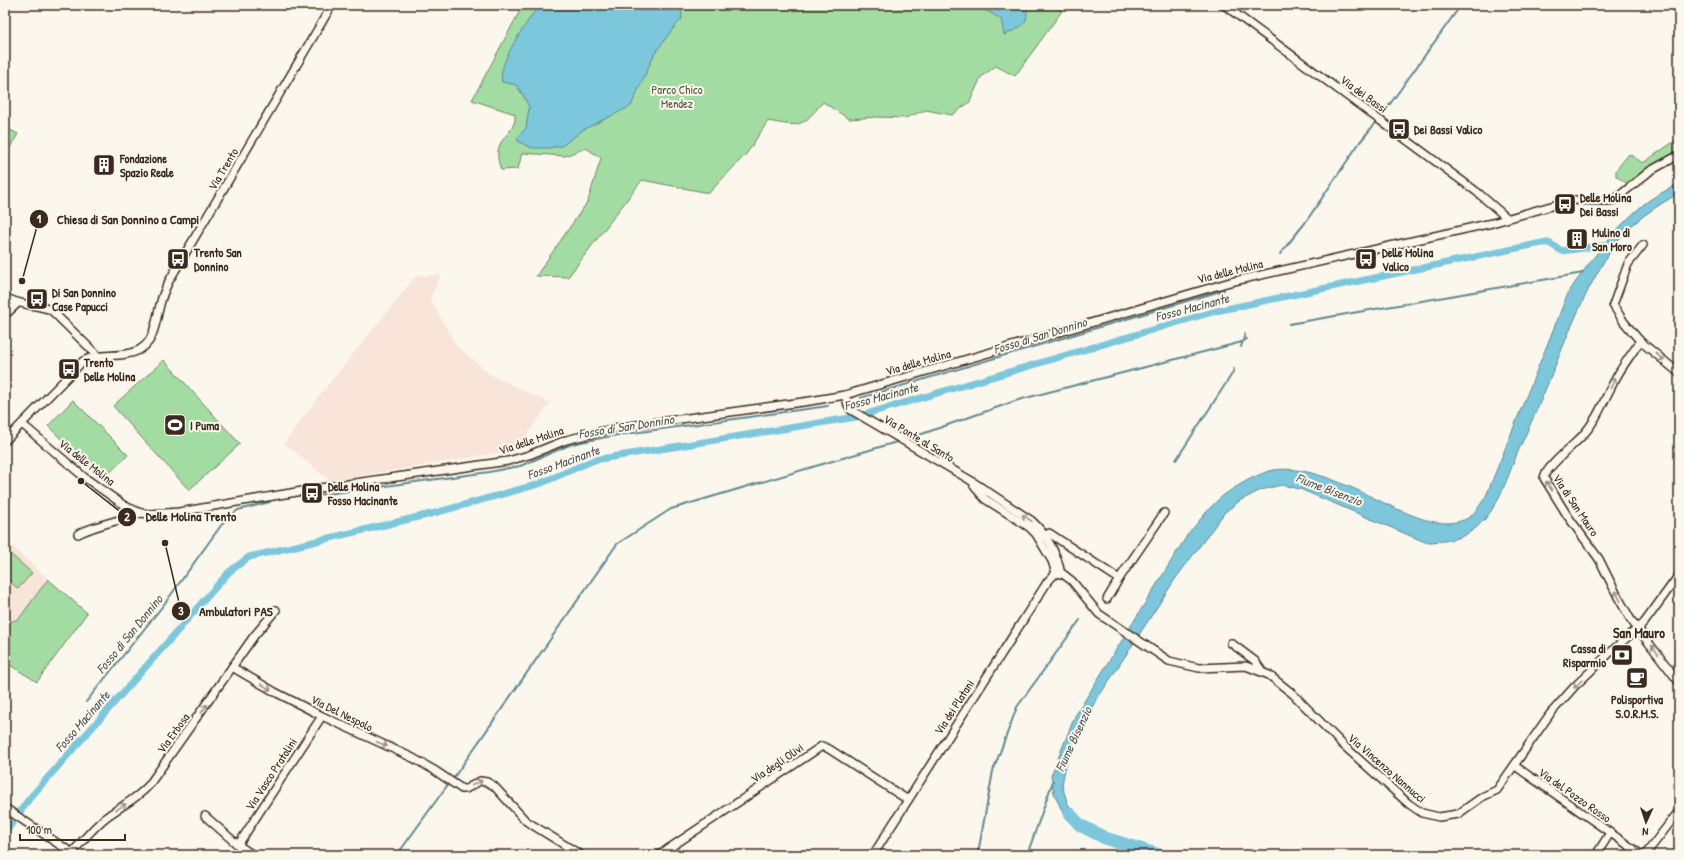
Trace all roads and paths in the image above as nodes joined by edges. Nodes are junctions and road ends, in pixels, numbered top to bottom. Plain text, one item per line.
1 (332, 5) edge
2 (1224, 5) edge
3 (1679, 155) edge
4 (1507, 218) junction
5 (1643, 245) dead end
6 (5, 297) edge
7 (18, 303) junction
8 (5, 315) edge
9 (1640, 341) junction
10 (98, 356) junction
11 (1679, 373) edge
12 (845, 395) junction
13 (22, 424) junction
14 (5, 441) edge
15 (141, 513) junction
16 (1164, 513) dead end
17 (78, 534) dead end
18 (1042, 538) junction
19 (1058, 574) junction
20 (1679, 575) edge
21 (1119, 579) junction
22 (1107, 599) dead end
23 (276, 610) dead end
24 (1639, 628) junction
25 (1231, 643) dead end
26 (232, 667) junction
27 (1262, 671) junction
28 (1679, 682) edge
29 (322, 716) junction
30 (1515, 766) junction
31 (908, 800) junction
32 (8, 810) edge
33 (1679, 811) edge
34 (205, 816) dead end
35 (1610, 833) junction
36 (238, 844) junction
37 (74, 854) edge
38 (253, 855) edge
39 (581, 855) edge
40 (659, 855) edge
41 (873, 855) edge
42 (1596, 855) edge
43 (1644, 855) edge

1 - 10 street, Via Trento
2 - 4 street, Via dei Bassi
3 - 4 street, Via delle Molina
4 - 12 street, Via delle Molina
5 - 9 street
6 - 7 street
7 - 8 street
7 - 10 street
9 -> 11 street
24 -> 9 street, Via di San Mauro
10 - 13 street, Via Trento
12 - 15 street, Via delle Molina
12 - 18 street, Via Ponte al Santo
13 - 14 street, Via Trento
13 - 15 street, Via delle Molina
15 - 17 street, Via delle Molina
16 - 21 street
18 - 19 street, Via Ponte al Santo
18 - 21 street
19 - 27 street, Via Vincenzo Nannucci
19 - 31 street, Via dei Platani
20 - 24 street
21 - 22 street
23 - 26 street, Via Erbosa
28 -> 24 street
24 -> 30 street, Via Vincenzo Nannucci
25 - 27 street, Via Vincenzo Nannucci
26 -> 29 street, Via Del Nespolo
37 -> 26 street, Via Erbosa
27 - 30 street, Via Vincenzo Nannucci
29 - 36 street, Via Vasco Pratolini
29 -> 39 street, Via Del Nespolo
30 - 35 street, Via del Pozzo Rosso
31 - 40 street, Via degli Olivi
31 - 41 street, Via dei Platani
32 - 37 street
33 - 43 street
34 - 36 street
35 - 42 street
35 - 43 street, Via del Pozzo Rosso
36 - 38 street

